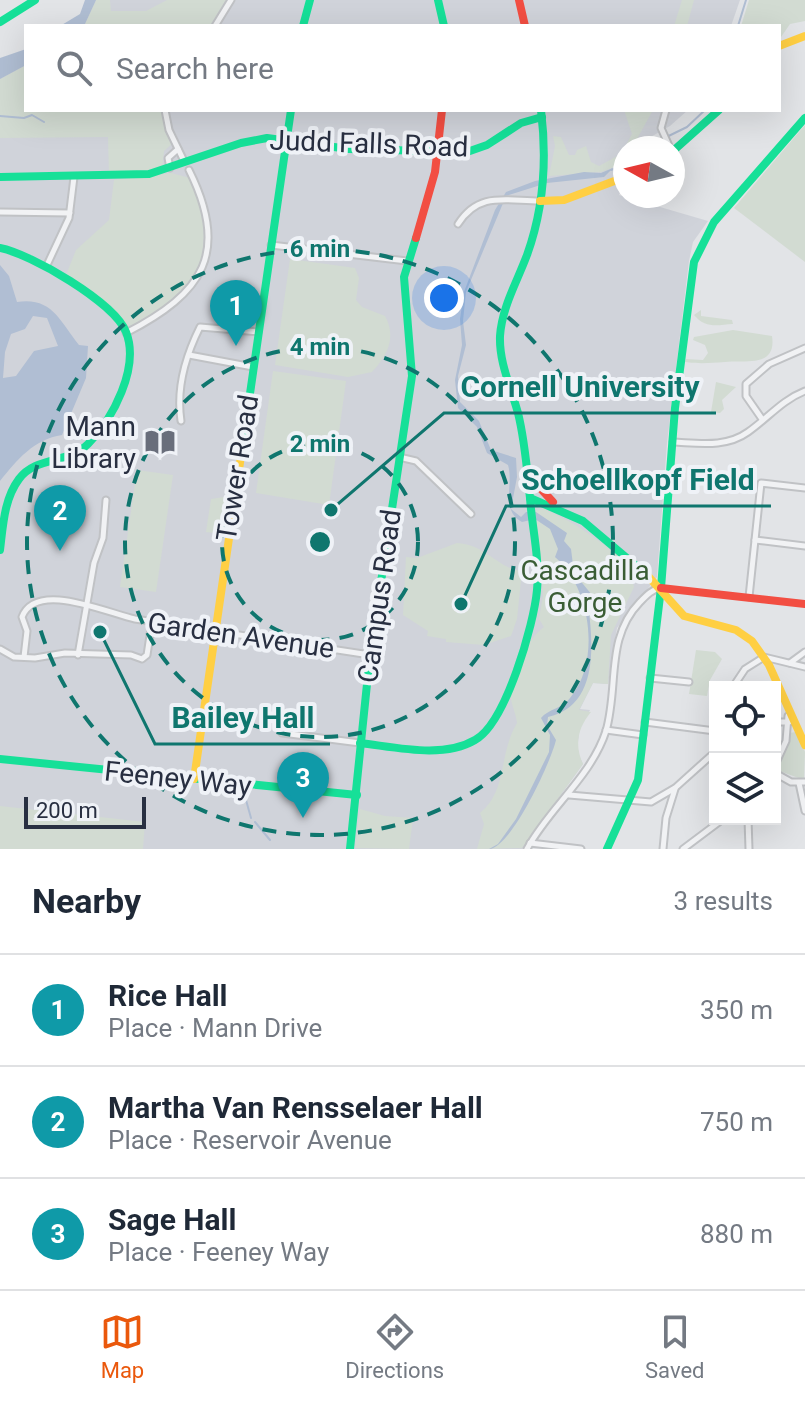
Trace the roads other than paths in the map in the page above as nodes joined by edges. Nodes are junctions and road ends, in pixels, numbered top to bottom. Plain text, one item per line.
1 (35, 0) edge
2 (231, 0) edge
3 (310, 0) edge
4 (438, 0) edge
5 (519, 0) edge
6 (0, 22) edge
7 (216, 24) edge
8 (304, 24) edge
9 (444, 24) edge
10 (525, 24) edge
11 (805, 36) edge
12 (781, 45) edge
13 (165, 112) edge
14 (291, 112) edge
15 (442, 112) edge
16 (665, 112) edge
17 (717, 112) edge
18 (542, 113) edge
19 (805, 118) edge
20 (664, 136) edge
21 (286, 139) junction
22 (685, 141) edge
23 (178, 149) junction
24 (437, 151) junction
25 (183, 159) dead end
26 (170, 169) junction
27 (189, 170) dead end
28 (0, 177) edge
29 (74, 177) junction
30 (613, 182) edge
31 (540, 197) junction
32 (0, 212) edge
33 (70, 213) junction
34 (458, 224) dead end
35 (271, 245) junction
36 (0, 248) edge
37 (407, 261) junction
38 (47, 265) junction
39 (258, 332) junction
40 (126, 333) junction
41 (804, 351) edge
42 (189, 355) junction
43 (253, 367) junction
44 (805, 391) edge
45 (762, 419) junction
46 (181, 421) dead end
47 (673, 442) junction
48 (398, 457) junction
49 (527, 473) junction
50 (805, 488) edge
51 (106, 500) dead end
52 (530, 503) junction
53 (564, 511) junction
54 (471, 514) dead end
55 (755, 540) junction
56 (805, 546) edge
57 (0, 550) edge
58 (661, 588) junction
59 (749, 597) junction
60 (805, 604) edge
61 (86, 606) junction
62 (152, 622) junction
63 (213, 630) junction
64 (0, 649) edge
65 (805, 652) edge
66 (78, 655) junction
67 (370, 655) junction
68 (24, 657) junction
69 (764, 657) junction
70 (790, 663) junction
71 (805, 667) edge
72 (650, 678) junction
73 (737, 681) edge
74 (689, 682) dead end
75 (645, 722) junction
76 (781, 722) edge
77 (791, 722) junction
78 (606, 730) junction
79 (709, 730) edge
80 (282, 733) dead end
81 (643, 735) junction
82 (360, 743) junction
83 (805, 745) edge
84 (714, 753) edge
85 (780, 753) edge
86 (0, 759) edge
87 (781, 775) edge
88 (194, 779) junction
89 (802, 783) edge
90 (675, 788) junction
91 (357, 795) junction
92 (569, 795) junction
93 (629, 802) junction
94 (805, 811) edge
95 (715, 825) edge
96 (748, 825) edge
97 (528, 846) edge
98 (350, 849) edge
99 (581, 849) edge
100 (607, 849) edge
101 (663, 849) edge
102 (683, 849) edge
103 (749, 849) edge

1 - 6 street
2 - 7 street
3 - 8 street
4 - 9 street
5 - 10 street
11 - 12 street
13 - 23 street
14 - 21 street, Tower Road
15 - 24 street, Campus Road
16 - 20 street
17 - 22 street
18 - 24 street, Judd Falls Road
18 - 31 street
19 - 47 street
21 - 24 street, Judd Falls Road
21 - 26 street, Judd Falls Road
21 - 35 street, Tower Road
23 - 25 street
23 - 26 street
24 - 37 street, Campus Road
26 - 29 street, Judd Falls Road
27 - 40 street
28 - 29 street, Judd Falls Road
29 - 33 street
30 - 31 street
31 - 34 street
31 - 49 street
32 - 33 street
33 - 38 street
35 - 37 street
35 - 39 street, Tower Road
36 - 38 street
37 - 48 street, Campus Road
38 - 40 street
39 - 42 street
39 - 43 street, Tower Road
40 - 57 street
41 - 45 street
42 - 43 street
42 - 46 street
43 - 63 street, Tower Road
44 - 45 street
45 - 47 street
47 - 58 street
48 - 54 street
48 - 67 street, Campus Road
49 - 52 street
49 - 53 street
50 - 55 street
51 - 61 street
52 - 53 street
52 - 82 street
53 - 58 street
55 - 56 street
55 - 59 street
58 - 59 street
58 - 69 street
58 - 72 street
58 - 78 street
59 - 60 street
61 - 62 street, Garden Avenue
61 - 66 street
61 - 68 street, Garden Avenue
62 - 63 street, Garden Avenue
62 - 66 street
63 - 67 street, Garden Avenue
63 - 88 street, Tower Road
64 - 68 street
65 - 70 street
66 - 68 street
67 - 82 street, Campus Road
69 - 70 street
69 - 73 street
69 - 77 street
70 - 71 street
72 - 74 street
72 - 75 street
75 - 79 street
75 - 81 street
76 - 77 street
77 - 83 street
77 - 85 street
78 - 81 street
78 - 92 street
80 - 82 street
81 - 93 street
82 - 91 street, Campus Road
84 - 90 street
86 - 88 street, Feeney Way
87 - 89 street
88 - 91 street, Feeney Way
89 - 94 street
90 - 93 street
90 - 101 street
91 - 98 street, Campus Road
92 - 93 street
92 - 97 street
93 - 100 street
95 - 102 street
96 - 103 street
97 - 99 street

